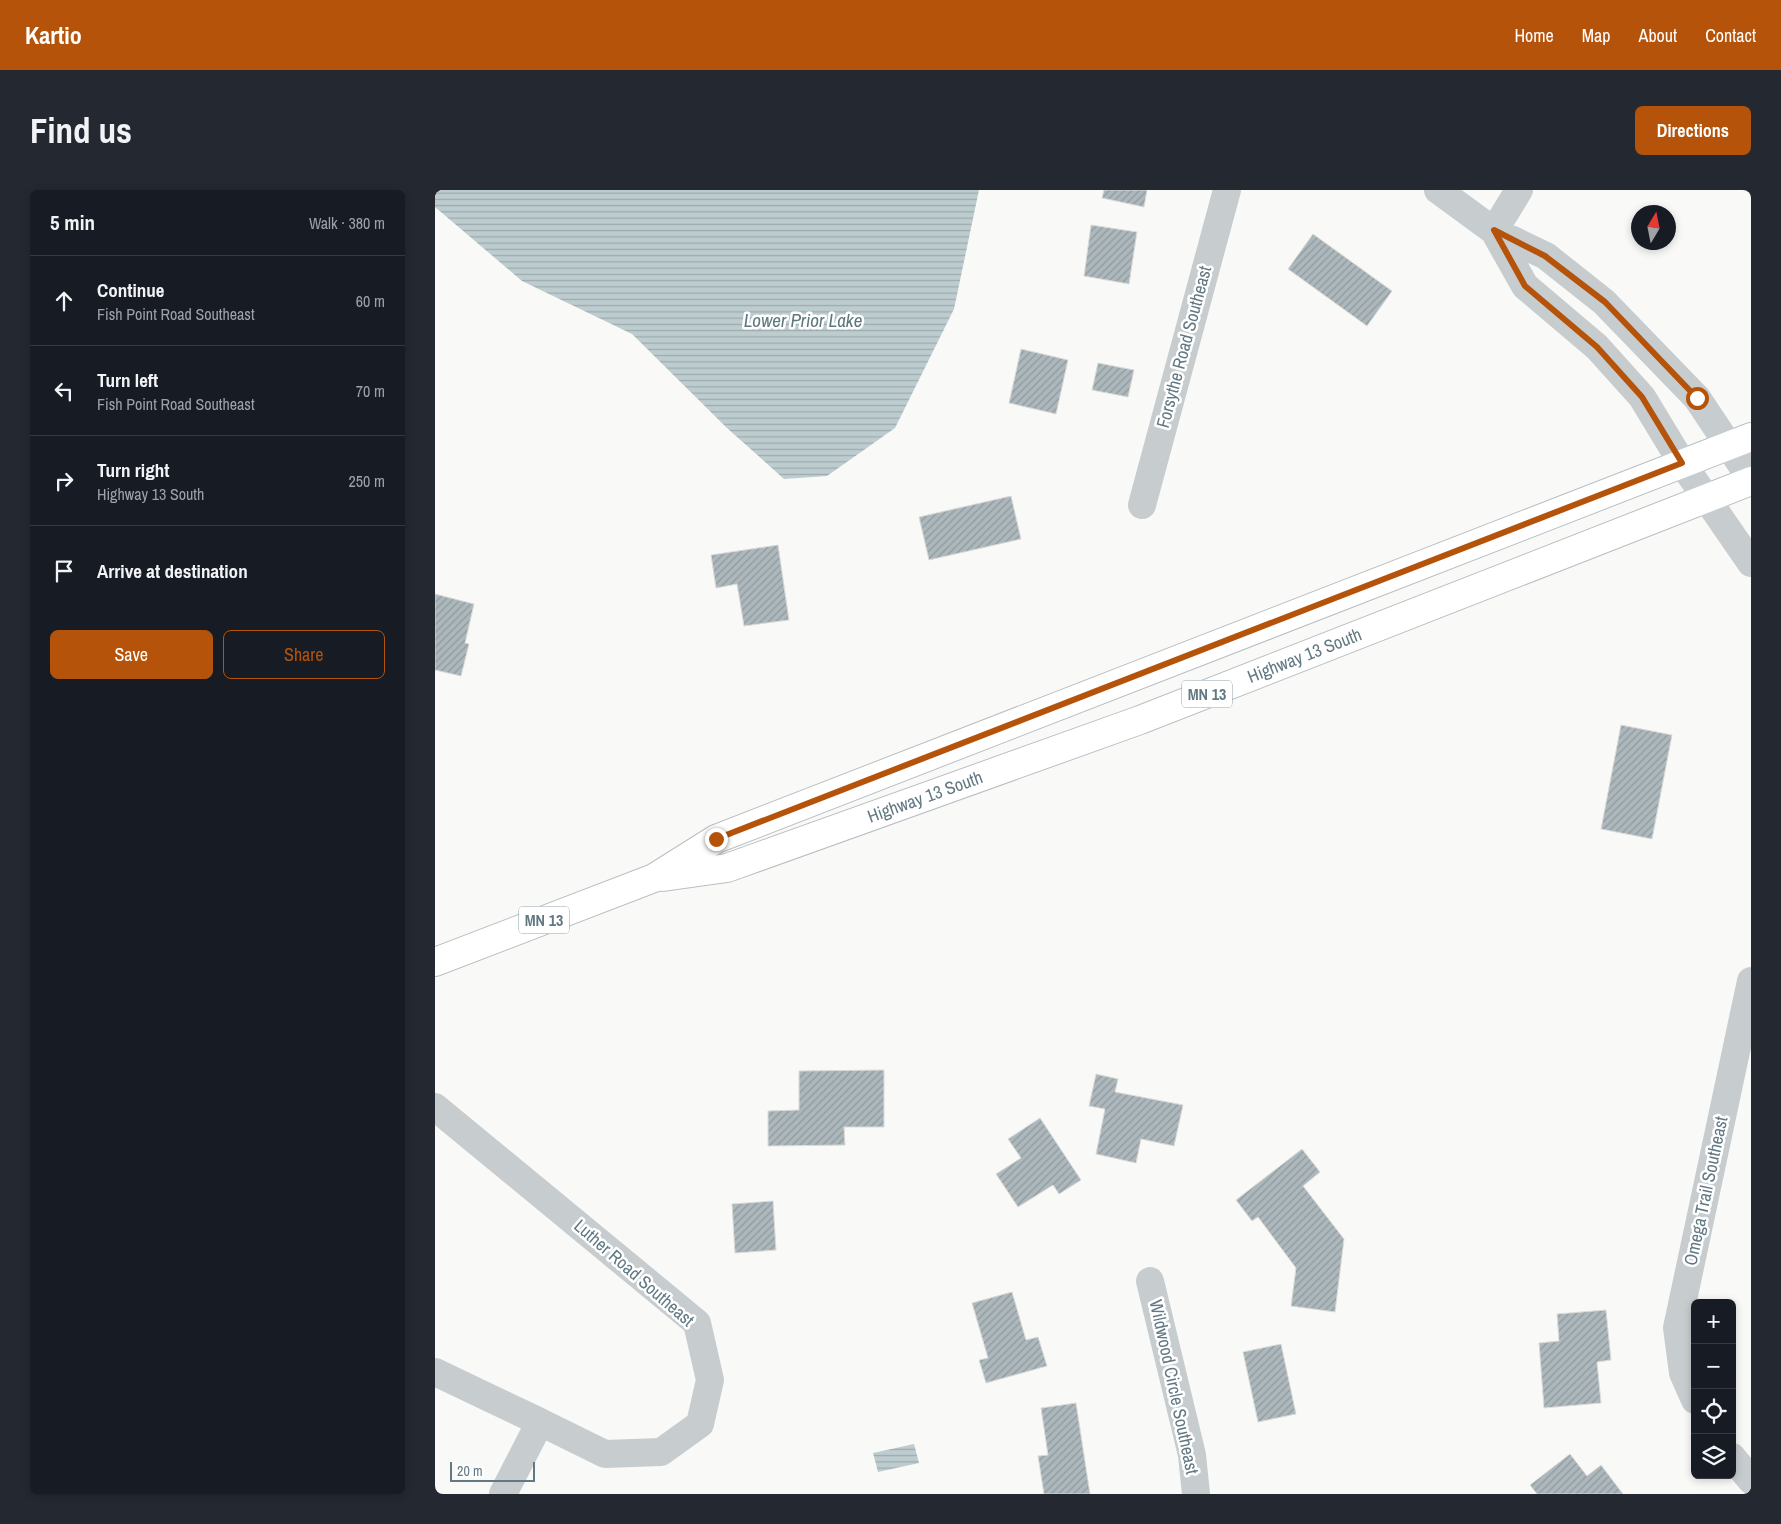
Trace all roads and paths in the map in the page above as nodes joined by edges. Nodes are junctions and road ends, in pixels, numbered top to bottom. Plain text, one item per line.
1 (1227, 190) edge
2 (1438, 190) edge
3 (1519, 190) edge
4 (1494, 230) junction
5 (1741, 441) edge
6 (1682, 463) junction
7 (1751, 480) edge
8 (1707, 498) junction
9 (1141, 505) dead end
10 (1751, 562) edge
11 (654, 878) junction
12 (435, 962) edge
13 (1751, 981) edge
14 (435, 1107) edge
15 (1150, 1281) dead end
16 (435, 1372) edge
17 (1691, 1391) edge
18 (540, 1422) junction
19 (1736, 1462) edge
20 (1751, 1480) edge
21 (503, 1494) edge
22 (1196, 1494) edge

1 - 9 street, Forsythe Road Southeast
2 - 4 street
3 - 4 street
4 - 5 street
4 - 6 street
5 - 6 main road, Highway 13 South / MN 13
5 - 7 street
6 - 8 street
6 - 11 main road, Highway 13 South / MN 13
7 - 8 main road, Highway 13 South / MN 13
8 - 10 street
8 - 11 main road, Highway 13 South / MN 13
11 - 12 main road, Highway 13 South / MN 13
13 - 17 street, Omega Trail Southeast
14 - 18 street, Luther Road Southeast
15 - 22 street, Wildwood Circle Southeast
16 - 18 street, Luther Road Southeast
18 - 21 street
19 - 20 street

